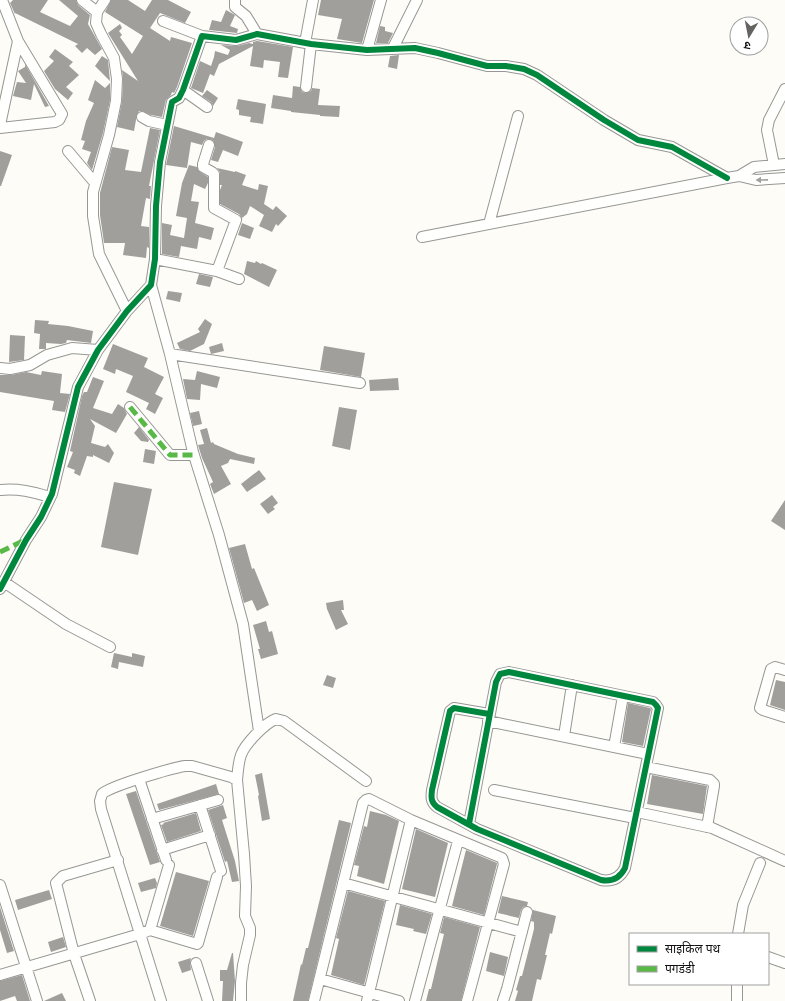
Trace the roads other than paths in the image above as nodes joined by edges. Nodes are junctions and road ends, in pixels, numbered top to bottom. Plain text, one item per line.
1 (2, 0) edge
2 (82, 0) edge
3 (105, 0) edge
4 (235, 0) edge
5 (314, 0) edge
6 (381, 0) edge
7 (417, 0) edge
8 (97, 12) junction
9 (163, 21) dead end
10 (257, 34) junction
11 (202, 36) junction
12 (18, 41) junction
13 (308, 43) junction
14 (393, 48) junction
15 (367, 50) junction
16 (306, 87) dead end
17 (785, 89) edge
18 (183, 90) junction
19 (207, 107) dead end
20 (518, 116) dead end
21 (142, 117) dead end
22 (167, 125) junction
23 (0, 126) edge
24 (209, 145) dead end
25 (68, 151) dead end
26 (785, 164) edge
27 (774, 165) junction
28 (739, 176) junction
29 (727, 178) junction
30 (785, 178) edge
31 (95, 183) junction
32 (489, 224) junction
33 (422, 237) dead end
34 (155, 259) junction
35 (217, 271) junction
36 (239, 279) dead end
37 (151, 285) junction
38 (127, 311) junction
39 (98, 350) junction
40 (170, 354) junction
41 (0, 368) edge
42 (360, 383) dead end
43 (130, 407) dead end
44 (194, 455) junction
45 (0, 490) edge
46 (50, 497) junction
47 (2, 586) edge
48 (110, 647) dead end
49 (785, 670) edge
50 (572, 685) junction
51 (623, 696) junction
52 (489, 717) junction
53 (785, 717) edge
54 (257, 733) junction
55 (564, 736) junction
56 (614, 747) junction
57 (648, 754) junction
58 (646, 767) junction
59 (140, 779) junction
60 (238, 780) junction
61 (366, 782) dead end
62 (494, 790) dead end
63 (218, 800) dead end
64 (200, 805) junction
65 (636, 815) junction
66 (152, 819) junction
67 (411, 820) junction
68 (469, 824) junction
69 (707, 827) junction
70 (210, 835) junction
71 (458, 841) junction
72 (166, 858) junction
73 (118, 860) junction
74 (785, 861) edge
75 (760, 863) dead end
76 (343, 883) junction
77 (0, 885) edge
78 (392, 896) junction
79 (440, 909) junction
80 (527, 912) dead end
81 (488, 922) junction
82 (150, 930) junction
83 (522, 932) junction
84 (738, 933) edge
85 (140, 934) junction
86 (74, 954) junction
87 (769, 957) edge
88 (196, 962) dead end
89 (785, 963) edge
90 (26, 968) junction
91 (0, 975) edge
92 (320, 979) junction
93 (737, 985) edge
94 (368, 997) edge
95 (37, 1001) edge
96 (90, 1001) edge
97 (161, 1001) edge
98 (208, 1001) edge
99 (241, 1001) edge
100 (314, 1001) edge
101 (399, 1001) edge
102 (415, 1001) edge
103 (467, 1001) edge
104 (503, 1001) edge
105 (737, 1001) edge

1 - 12 street
2 - 8 street
3 - 8 street
4 - 10 street
5 - 13 street
6 - 15 street
7 - 14 street
8 - 31 street
9 - 11 street
10 - 11 street
10 - 13 street
11 - 18 street
12 - 23 street
12 - 23 street
13 - 15 street
13 - 16 street
14 - 15 street
14 - 29 street
17 - 27 street
18 - 19 street
18 - 22 street
20 - 32 street
21 - 22 street
22 - 34 street
24 - 35 street
25 - 31 street
26 - 27 street
27 - 28 street
28 - 29 street
30 -> 28 street
29 - 32 street
31 - 38 street
32 - 33 street
34 - 35 street
34 - 37 street
35 - 36 street
37 - 38 street
37 - 40 street
38 - 39 street
39 - 41 street
39 - 46 street
40 - 42 street
40 - 44 street
43 - 44 street
44 - 54 street
45 - 46 street
46 - 47 street
47 - 48 street
49 - 53 street
50 - 51 street
50 - 52 street
50 - 55 street
51 - 56 street
51 - 57 street
52 - 55 street
52 - 68 street
52 - 68 street
54 - 60 street
54 - 61 street
55 - 56 street
56 - 57 street
57 - 58 street
58 - 65 street
58 - 69 street
59 - 60 street
59 - 66 street
59 - 73 street
60 - 99 street
62 - 65 street
63 - 64 street
64 - 66 street
64 - 70 street
65 - 68 street
65 - 69 street
66 - 72 street
67 - 71 street
67 - 76 street
67 - 78 street
69 - 74 street
70 - 72 street
70 - 82 street
71 - 79 street
71 - 81 street
72 - 82 street
73 - 85 street
73 - 86 street
75 - 84 street
76 - 78 street
76 - 92 street
77 - 90 street
78 - 79 street
78 - 94 street
79 - 81 street
79 - 102 street
80 - 83 street
81 - 83 street
81 - 103 street
82 - 85 street
83 - 104 street
85 - 86 street
85 - 97 street
86 - 90 street
86 - 96 street
87 - 89 street
88 - 98 street
90 - 91 street
90 - 95 street
92 - 94 street
92 - 100 street
93 - 105 street
94 - 101 street

